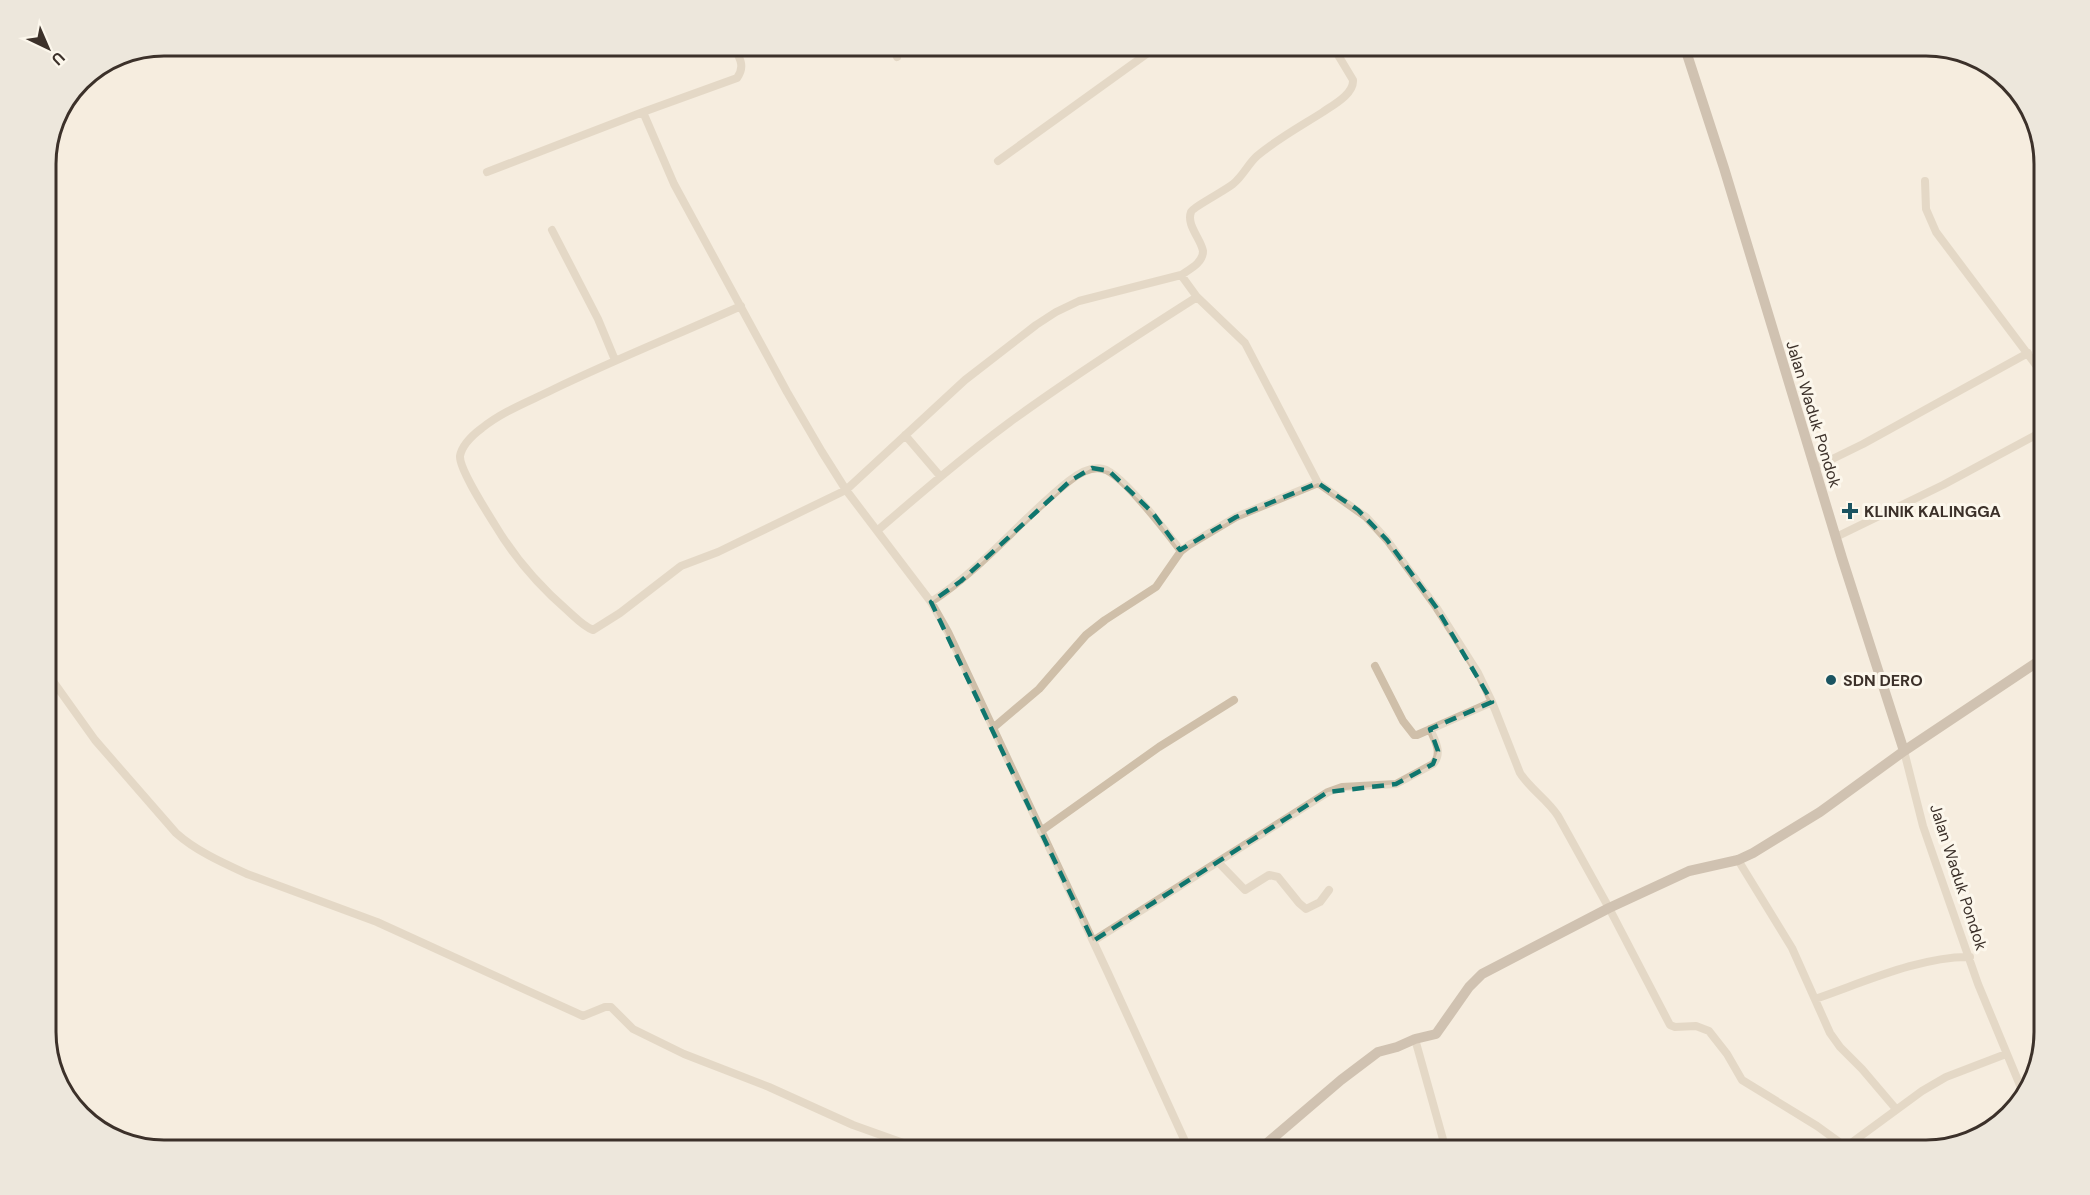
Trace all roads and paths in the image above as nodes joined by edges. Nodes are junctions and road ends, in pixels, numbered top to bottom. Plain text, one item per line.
1 (738, 56) edge
2 (1144, 56) edge
3 (1339, 56) edge
4 (1688, 56) edge
5 (644, 112) junction
6 (998, 161) dead end
7 (487, 172) dead end
8 (1925, 181) dead end
9 (552, 230) dead end
10 (1181, 275) junction
11 (1197, 297) junction
12 (741, 306) junction
13 (2028, 352) junction
14 (615, 360) junction
15 (2034, 361) edge
16 (905, 435) junction
17 (2034, 436) edge
18 (1814, 468) junction
19 (940, 476) junction
20 (1318, 483) junction
21 (846, 490) junction
22 (878, 530) junction
23 (1836, 537) junction
24 (1181, 551) junction
25 (931, 602) junction
26 (2034, 664) edge
27 (1376, 666) dead end
28 (56, 685) edge
29 (1234, 700) dead end
30 (1492, 702) junction
31 (993, 728) junction
32 (1430, 729) junction
33 (1904, 751) junction
34 (1041, 831) junction
35 (1738, 860) junction
36 (1218, 862) junction
37 (1329, 890) dead end
38 (1610, 908) junction
39 (1093, 941) junction
40 (1970, 957) junction
41 (1815, 999) junction
42 (1415, 1039) junction
43 (2006, 1054) junction
44 (2020, 1085) edge
45 (1896, 1109) junction
46 (895, 1140) edge
47 (1184, 1140) edge
48 (1271, 1140) edge
49 (1444, 1140) edge
50 (1833, 1140) edge
51 (1856, 1140) edge

1 - 5 street
2 - 6 street
3 - 10 street
4 - 18 street, Jalan Waduk Pondok
5 - 7 street
5 - 12 street
8 - 13 street
9 - 14 street
10 - 11 street
10 - 16 street
11 - 19 street
11 - 20 street
12 - 14 street
12 - 21 street
13 - 15 street
13 - 18 street
14 - 21 street
16 - 19 street
16 - 21 street
17 - 23 street
18 - 23 street, Jalan Waduk Pondok
19 - 22 street
20 - 24 street
20 - 30 street
21 - 22 street
22 - 25 street
23 - 33 street, Jalan Waduk Pondok
24 - 25 street
24 - 31 street
25 - 31 street
26 - 33 street
27 - 32 street
28 - 46 street
29 - 34 street
30 - 32 street
30 - 38 street
31 - 34 street
32 - 36 street
33 - 35 street
33 - 40 street, Jalan Waduk Pondok
34 - 39 street
35 - 38 street
35 - 41 street
36 - 37 street
36 - 39 street
38 - 42 street
38 - 50 street
39 - 47 street
40 - 41 street
40 - 43 street, Jalan Waduk Pondok
41 - 45 street
42 - 48 street
42 - 49 street
43 - 44 street, Jalan Waduk Pondok
43 - 45 street
45 - 51 street

